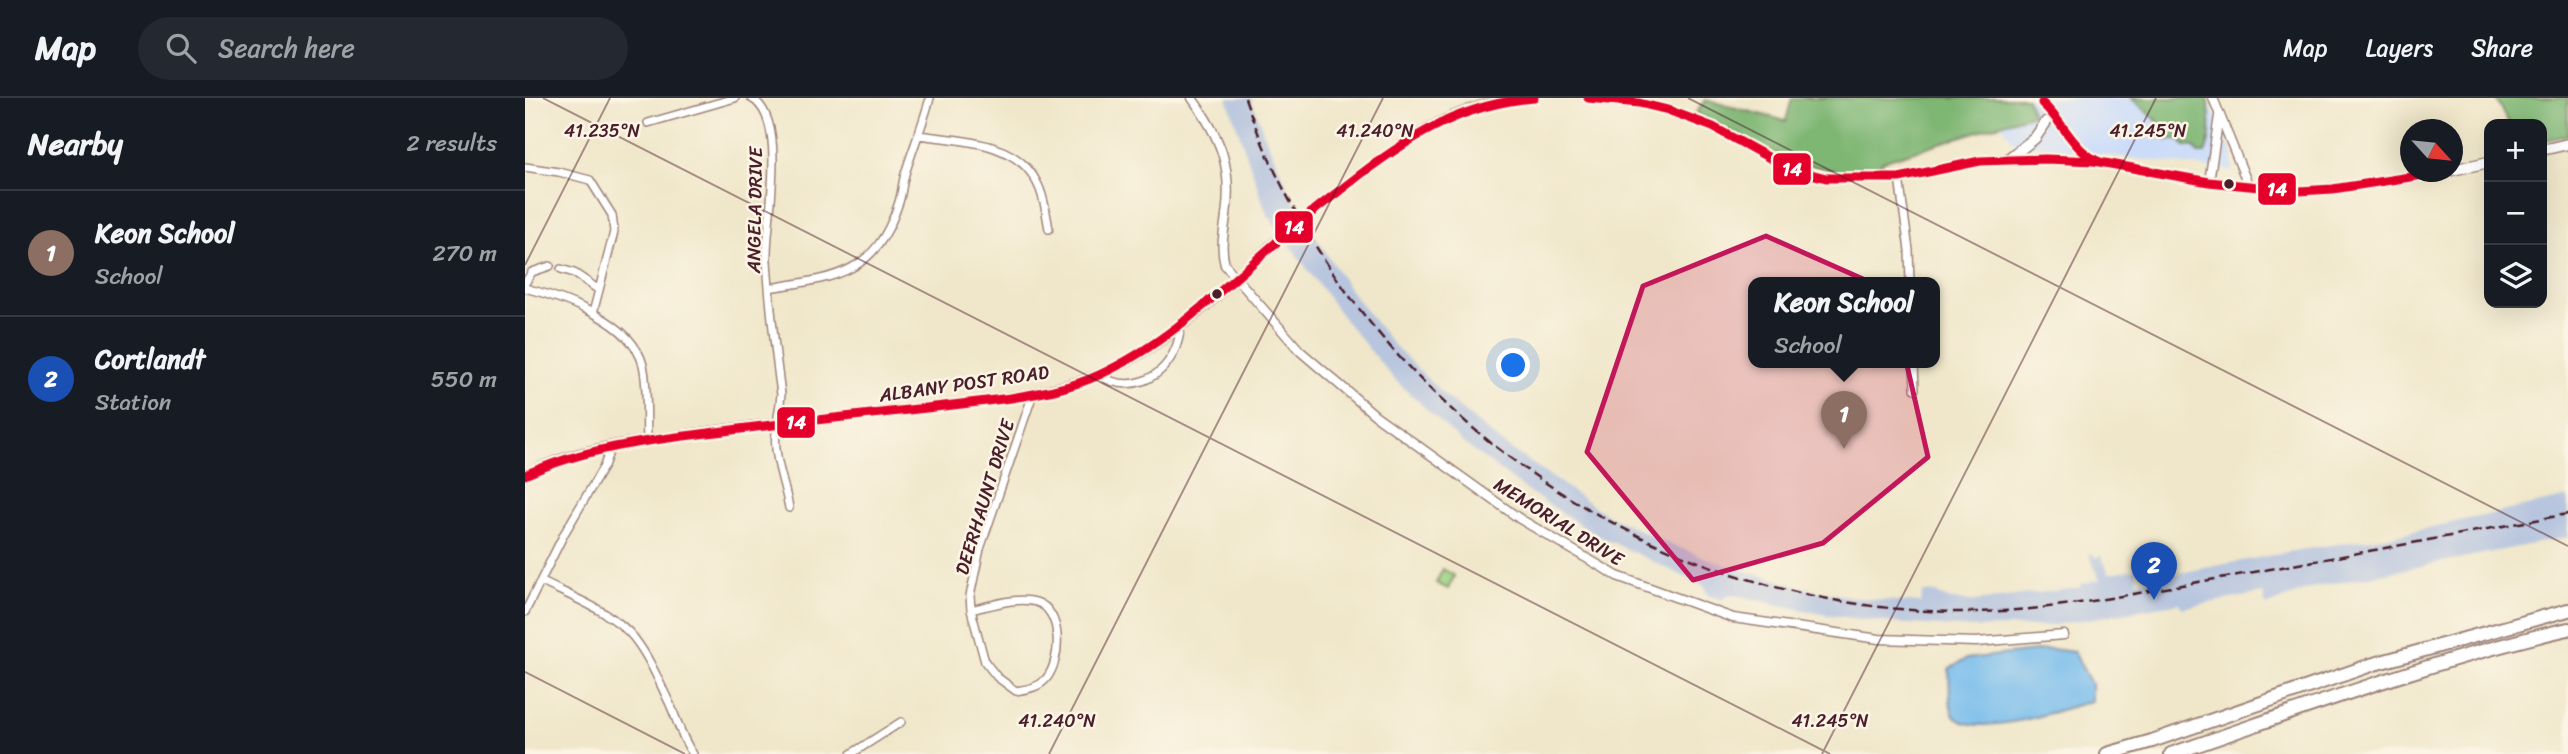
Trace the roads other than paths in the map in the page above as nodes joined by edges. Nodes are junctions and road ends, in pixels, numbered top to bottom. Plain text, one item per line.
1 (734, 98) edge
2 (751, 98) edge
3 (930, 98) edge
4 (1192, 98) edge
5 (1534, 98) edge
6 (1588, 98) edge
7 (2213, 98) edge
8 (2219, 116) junction
9 (2046, 122) dead end
10 (648, 124) dead end
11 (918, 135) junction
12 (2568, 144) edge
13 (2547, 149) edge
14 (2007, 160) junction
15 (2484, 163) edge
16 (525, 167) edge
17 (2463, 168) edge
18 (1899, 178) junction
19 (2400, 179) edge
20 (2209, 182) junction
21 (2249, 187) junction
22 (1049, 229) dead end
23 (551, 266) dead end
24 (561, 269) dead end
25 (1910, 277) edge
26 (1237, 278) junction
27 (525, 285) edge
28 (769, 288) junction
29 (599, 290) junction
30 (593, 313) junction
31 (1181, 324) junction
32 (1914, 368) edge
33 (1098, 375) junction
34 (1915, 389) dead end
35 (1033, 394) junction
36 (778, 423) junction
37 (647, 442) junction
38 (611, 447) junction
39 (525, 475) edge
40 (789, 508) dead end
41 (542, 582) junction
42 (971, 610) junction
43 (2568, 610) edge
44 (525, 612) edge
45 (2568, 629) edge
46 (2064, 635) dead end
47 (901, 722) dead end
48 (693, 754) edge
49 (851, 754) edge
50 (2108, 754) edge
51 (2171, 754) edge

1 - 10 street
2 - 28 street, ANGELA DRIVE
3 - 11 street
4 - 26 street, MEMORIAL DRIVE
5 - 26 main road, ALBANY POST ROAD, bridge
6 - 18 main road
7 - 8 street
8 - 20 street
8 - 21 street
9 - 14 main road
11 - 22 street
11 - 28 street
12 - 13 main road
14 - 18 main road
14 - 20 main road
15 - 17 main road
16 - 29 street
18 - 25 street
19 - 21 main road
20 - 21 main road
23 - 27 street
24 - 29 street
26 - 31 main road, ALBANY POST ROAD
26 - 46 street, MEMORIAL DRIVE
27 - 30 street
28 - 36 street, ANGELA DRIVE
29 - 30 street
30 - 37 street
31 - 33 main road, ALBANY POST ROAD
31 - 33 street
32 - 34 street
33 - 35 main road, ALBANY POST ROAD
35 - 36 main road, ALBANY POST ROAD
35 - 42 street, DEERHAUNT DRIVE
36 - 37 main road, ALBANY POST ROAD
36 - 40 street, ANGELA DRIVE
37 - 38 main road, ALBANY POST ROAD
38 - 39 main road, ALBANY POST ROAD
38 - 41 street
41 - 44 street
41 - 48 street
42 - 42 street, DEERHAUNT DRIVE
43 - 50 highway
45 - 51 highway
47 - 49 street

